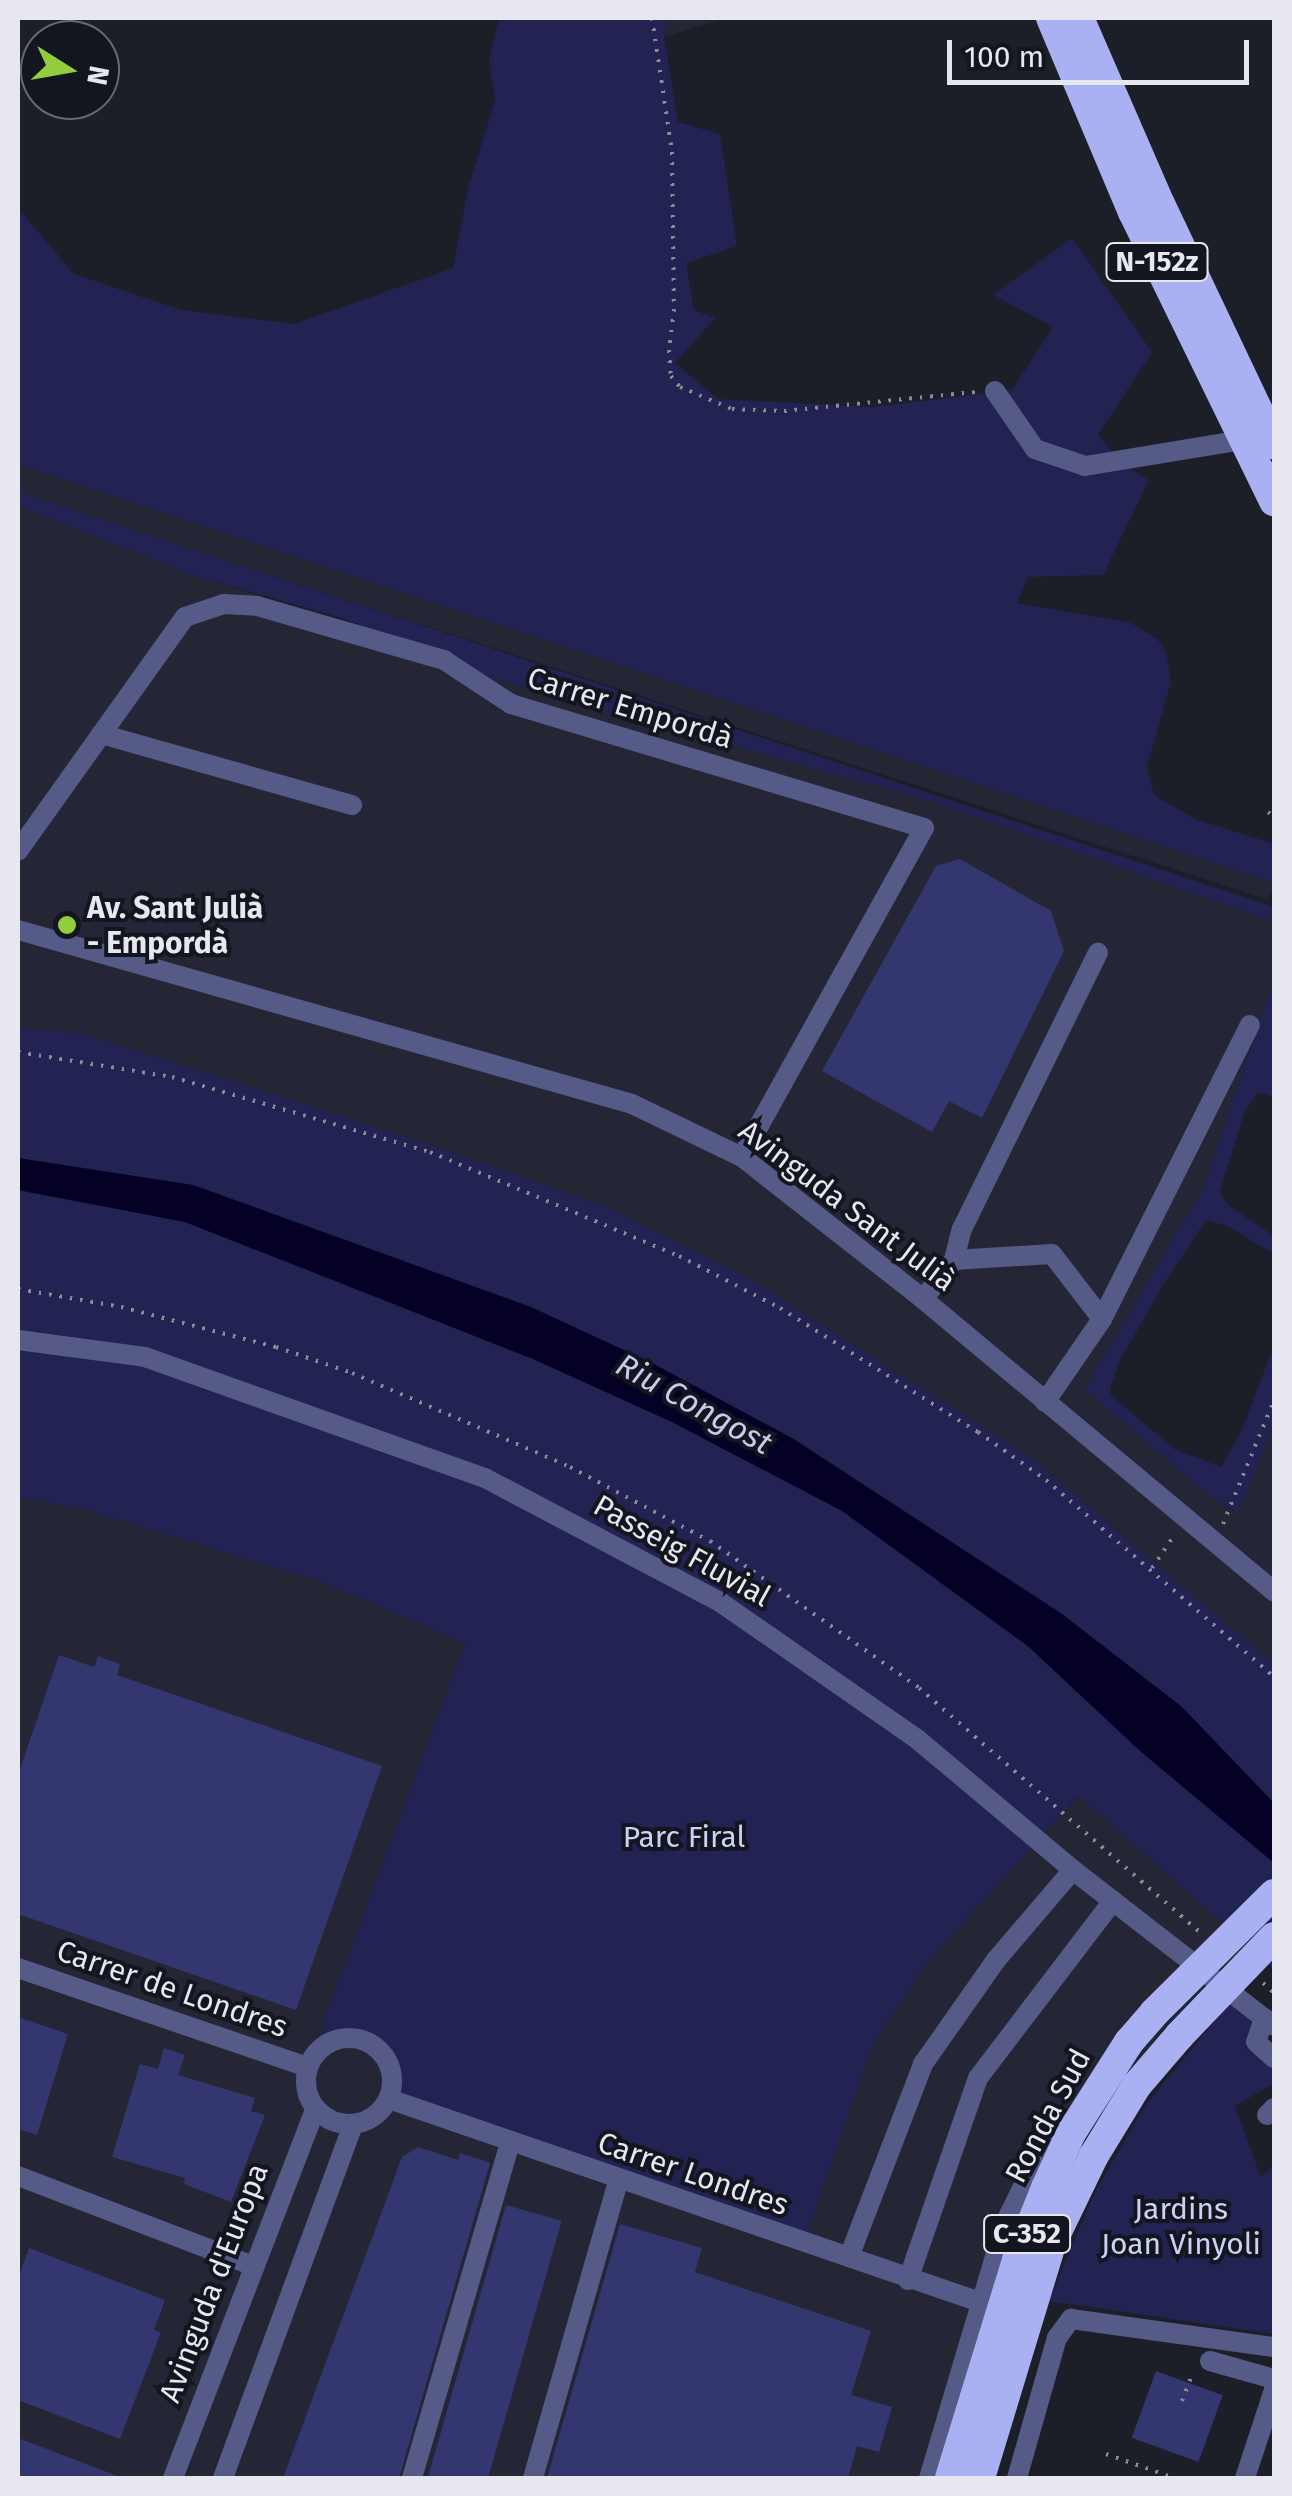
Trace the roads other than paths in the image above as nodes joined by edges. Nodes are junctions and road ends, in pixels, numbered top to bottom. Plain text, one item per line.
1 (1050, 18) edge
2 (1079, 18) edge
3 (995, 390) road end
4 (1242, 440) junction
5 (1274, 444) edge
6 (1274, 501) edge
7 (102, 734) junction
8 (352, 805) dead end
9 (18, 851) edge
10 (18, 930) edge
11 (1098, 954) dead end
12 (1250, 1025) dead end
13 (742, 1157) junction
14 (954, 1260) junction
15 (922, 1299) junction
16 (1102, 1319) junction
17 (18, 1340) edge
18 (1046, 1402) junction
19 (1274, 1591) edge
20 (1073, 1870) junction
21 (1274, 1894) edge
22 (1113, 1901) junction
23 (1274, 1937) edge
24 (18, 1968) edge
25 (1269, 2022) edge
26 (1130, 2042) junction
27 (1274, 2058) edge
28 (308, 2066) junction
29 (389, 2099) junction
30 (315, 2110) junction
31 (354, 2125) junction
32 (1048, 2134) joint
33 (510, 2143) junction
34 (18, 2176) edge
35 (618, 2182) junction
36 (849, 2257) junction
37 (254, 2266) junction
38 (908, 2280) junction
39 (980, 2302) junction
40 (1274, 2347) edge
41 (1202, 2366) road end
42 (1274, 2378) edge
43 (1274, 2390) edge
44 (173, 2478) edge
45 (223, 2478) edge
46 (412, 2478) edge
47 (532, 2478) edge
48 (928, 2478) edge
49 (950, 2478) edge
50 (980, 2478) edge
51 (1016, 2478) edge
52 (1244, 2478) edge

1 - 4 highway, N-152z
2 - 5 highway, N-152z
3 - 4 street
4 - 6 highway, N-152z
7 - 8 street
7 - 9 street, Carrer Empordà
7 - 13 street, Carrer Empordà
10 - 13 street, Avinguda Sant Julià
11 - 14 street
12 - 16 street
13 - 15 street, Avinguda Sant Julià
14 - 15 street
14 - 16 street
15 - 18 street, Avinguda Sant Julià
16 - 18 street
17 - 20 street, Passeig Fluvial
18 - 19 street, Avinguda Sant Julià
20 - 22 street, Passeig Fluvial
20 - 36 street
21 - 26 highway, Ronda Sud / C-352, bridge
22 - 25 street, Passeig Fluvial
22 - 38 street
23 - 50 highway, Ronda Sud / C-352, bridge
24 - 28 street, Carrer de Londres
25 - 27 street
26 - 32 highway
26 - 49 highway, Ronda Sud / C-352
28 - 29 street
28 - 30 street
29 - 31 street
29 - 33 street, Carrer Londres
30 - 31 street
30 - 37 street, Avinguda d'Europa
31 - 45 street
32 - 39 street
33 - 35 street, Carrer Londres
33 - 46 street
34 - 37 street
35 - 36 street, Carrer Londres
35 - 47 street
36 - 38 street, Carrer Londres
37 - 44 street, Avinguda d'Europa
38 - 39 street, Carrer Londres
39 - 48 street
40 - 51 street
41 - 42 street
43 - 52 street

